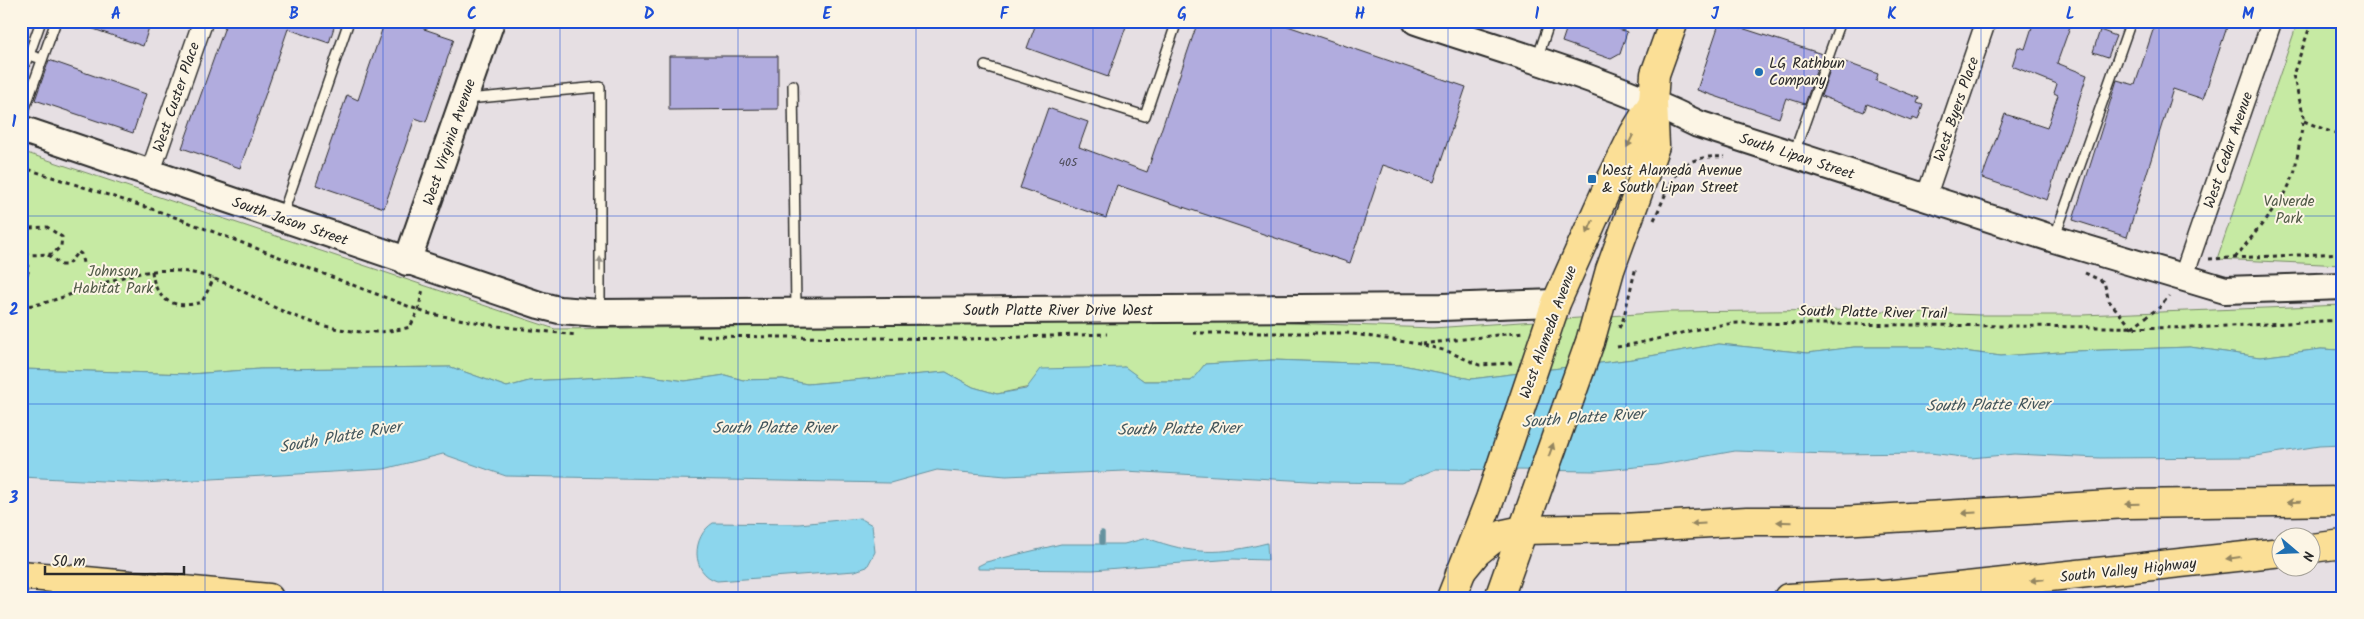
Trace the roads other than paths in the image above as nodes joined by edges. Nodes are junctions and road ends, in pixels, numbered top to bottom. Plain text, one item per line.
1 (41, 21) edge
2 (56, 21) edge
3 (202, 21) edge
4 (349, 21) edge
5 (491, 21) edge
6 (1177, 21) edge
7 (1416, 21) edge
8 (1550, 21) edge
9 (1674, 21) edge
10 (1840, 21) edge
11 (1986, 21) edge
12 (2131, 21) edge
13 (2272, 21) edge
14 (29, 55) junction
15 (42, 59) junction
16 (1536, 62) junction
17 (985, 66) dead end
18 (21, 72) edge
19 (793, 85) dead end
20 (464, 99) junction
21 (1653, 102) junction
22 (21, 119) edge
23 (21, 129) edge
24 (1793, 156) junction
25 (150, 173) junction
26 (1926, 197) junction
27 (281, 218) junction
28 (2054, 239) junction
29 (407, 262) junction
30 (2186, 269) junction
31 (2343, 286) edge
32 (1556, 303) junction
33 (560, 310) joint
34 (796, 312) junction
35 (600, 313) junction
36 (2343, 501) edge
37 (1523, 530) junction
38 (2343, 544) edge
39 (2322, 547) edge
40 (2272, 553) edge
41 (21, 575) edge
42 (1455, 585) edge
43 (1960, 588) junction
44 (269, 598) edge
45 (1499, 598) edge
46 (1788, 598) edge
47 (1856, 598) edge

1 - 14 lane
2 - 15 lane
3 - 25 street, West Custer Place
4 - 27 lane
5 - 20 street, West Virginia Avenue
6 - 17 lane
7 - 16 street, South Lipan Street
8 - 16 lane
9 - 21 main road, West Alameda Avenue
10 - 24 lane
11 - 26 street, West Byers Place
12 - 28 lane
13 - 30 street, West Cedar Avenue
14 - 15 lane
14 - 18 lane
15 - 22 lane
16 - 21 street, South Lipan Street
19 - 34 lane
20 - 29 street, West Virginia Avenue
35 -> 20 lane
21 - 24 street, South Lipan Street
21 -> 32 main road, West Alameda Avenue
37 -> 21 main road, West Alameda Avenue, bridge
23 - 25 street, South Jason Street
24 - 26 street, South Lipan Street
25 - 27 street, South Jason Street
26 - 28 street, South Lipan Street
27 - 29 street, South Jason Street
28 - 30 street, South Lipan Street
29 - 33 street, South Jason Street
30 - 31 street
32 - 34 street, South Platte River Drive West
32 - 42 main road, West Alameda Avenue
33 - 35 street, South Platte River Drive West
34 - 35 street, South Platte River Drive West
36 -> 37 main road
37 - 42 main road
37 - 45 main road, West Alameda Avenue
38 - 39 main road
40 -> 43 main road, South Valley Highway
41 - 44 main road
43 - 46 main road
43 - 47 main road, South Valley Highway

